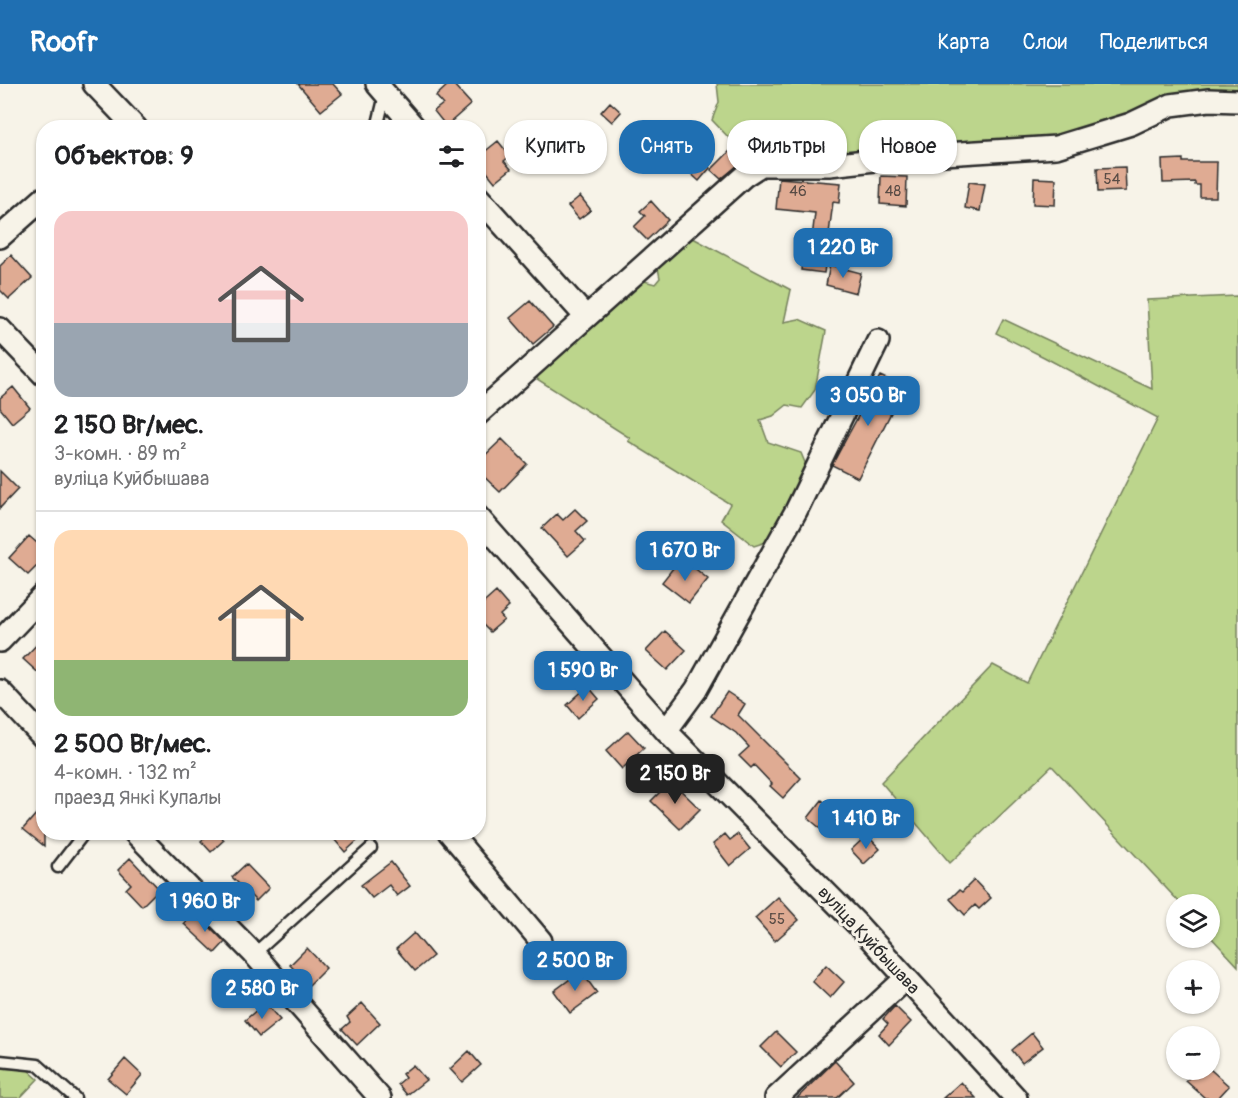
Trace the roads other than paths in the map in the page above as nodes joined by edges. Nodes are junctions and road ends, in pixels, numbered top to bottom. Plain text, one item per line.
1 (94, 84) edge
2 (381, 89) edge
3 (1238, 101) edge
4 (125, 120) edge
5 (378, 120) edge
6 (408, 120) edge
7 (36, 205) edge
8 (486, 206) edge
9 (0, 237) edge
10 (586, 316) junction
11 (0, 329) edge
12 (878, 341) dead end
13 (36, 367) edge
14 (486, 407) edge
15 (486, 526) edge
16 (36, 603) edge
17 (0, 641) edge
18 (0, 691) edge
19 (36, 729) edge
20 (666, 731) junction
21 (79, 840) edge
22 (142, 840) edge
23 (456, 840) edge
24 (371, 848) dead end
25 (58, 867) dead end
26 (541, 941) dead end
27 (254, 954) junction
28 (906, 978) junction
29 (0, 1061) edge
30 (75, 1098) edge
31 (380, 1098) edge
32 (776, 1098) edge
33 (1016, 1098) edge

1 - 4 street
2 - 5 lane
2 - 6 street
3 - 10 street
7 - 9 street
8 - 10 street
10 - 14 street
11 - 13 street
12 - 20 street
15 - 20 street, вуліца Куйбышава
16 - 17 street
18 - 19 street
20 - 28 street, вуліца Куйбышава
21 - 25 lane
22 - 27 street
23 - 26 street
24 - 27 lane
27 - 31 street
28 - 32 street
28 - 33 street, вуліца Куйбышава
29 - 30 lane

